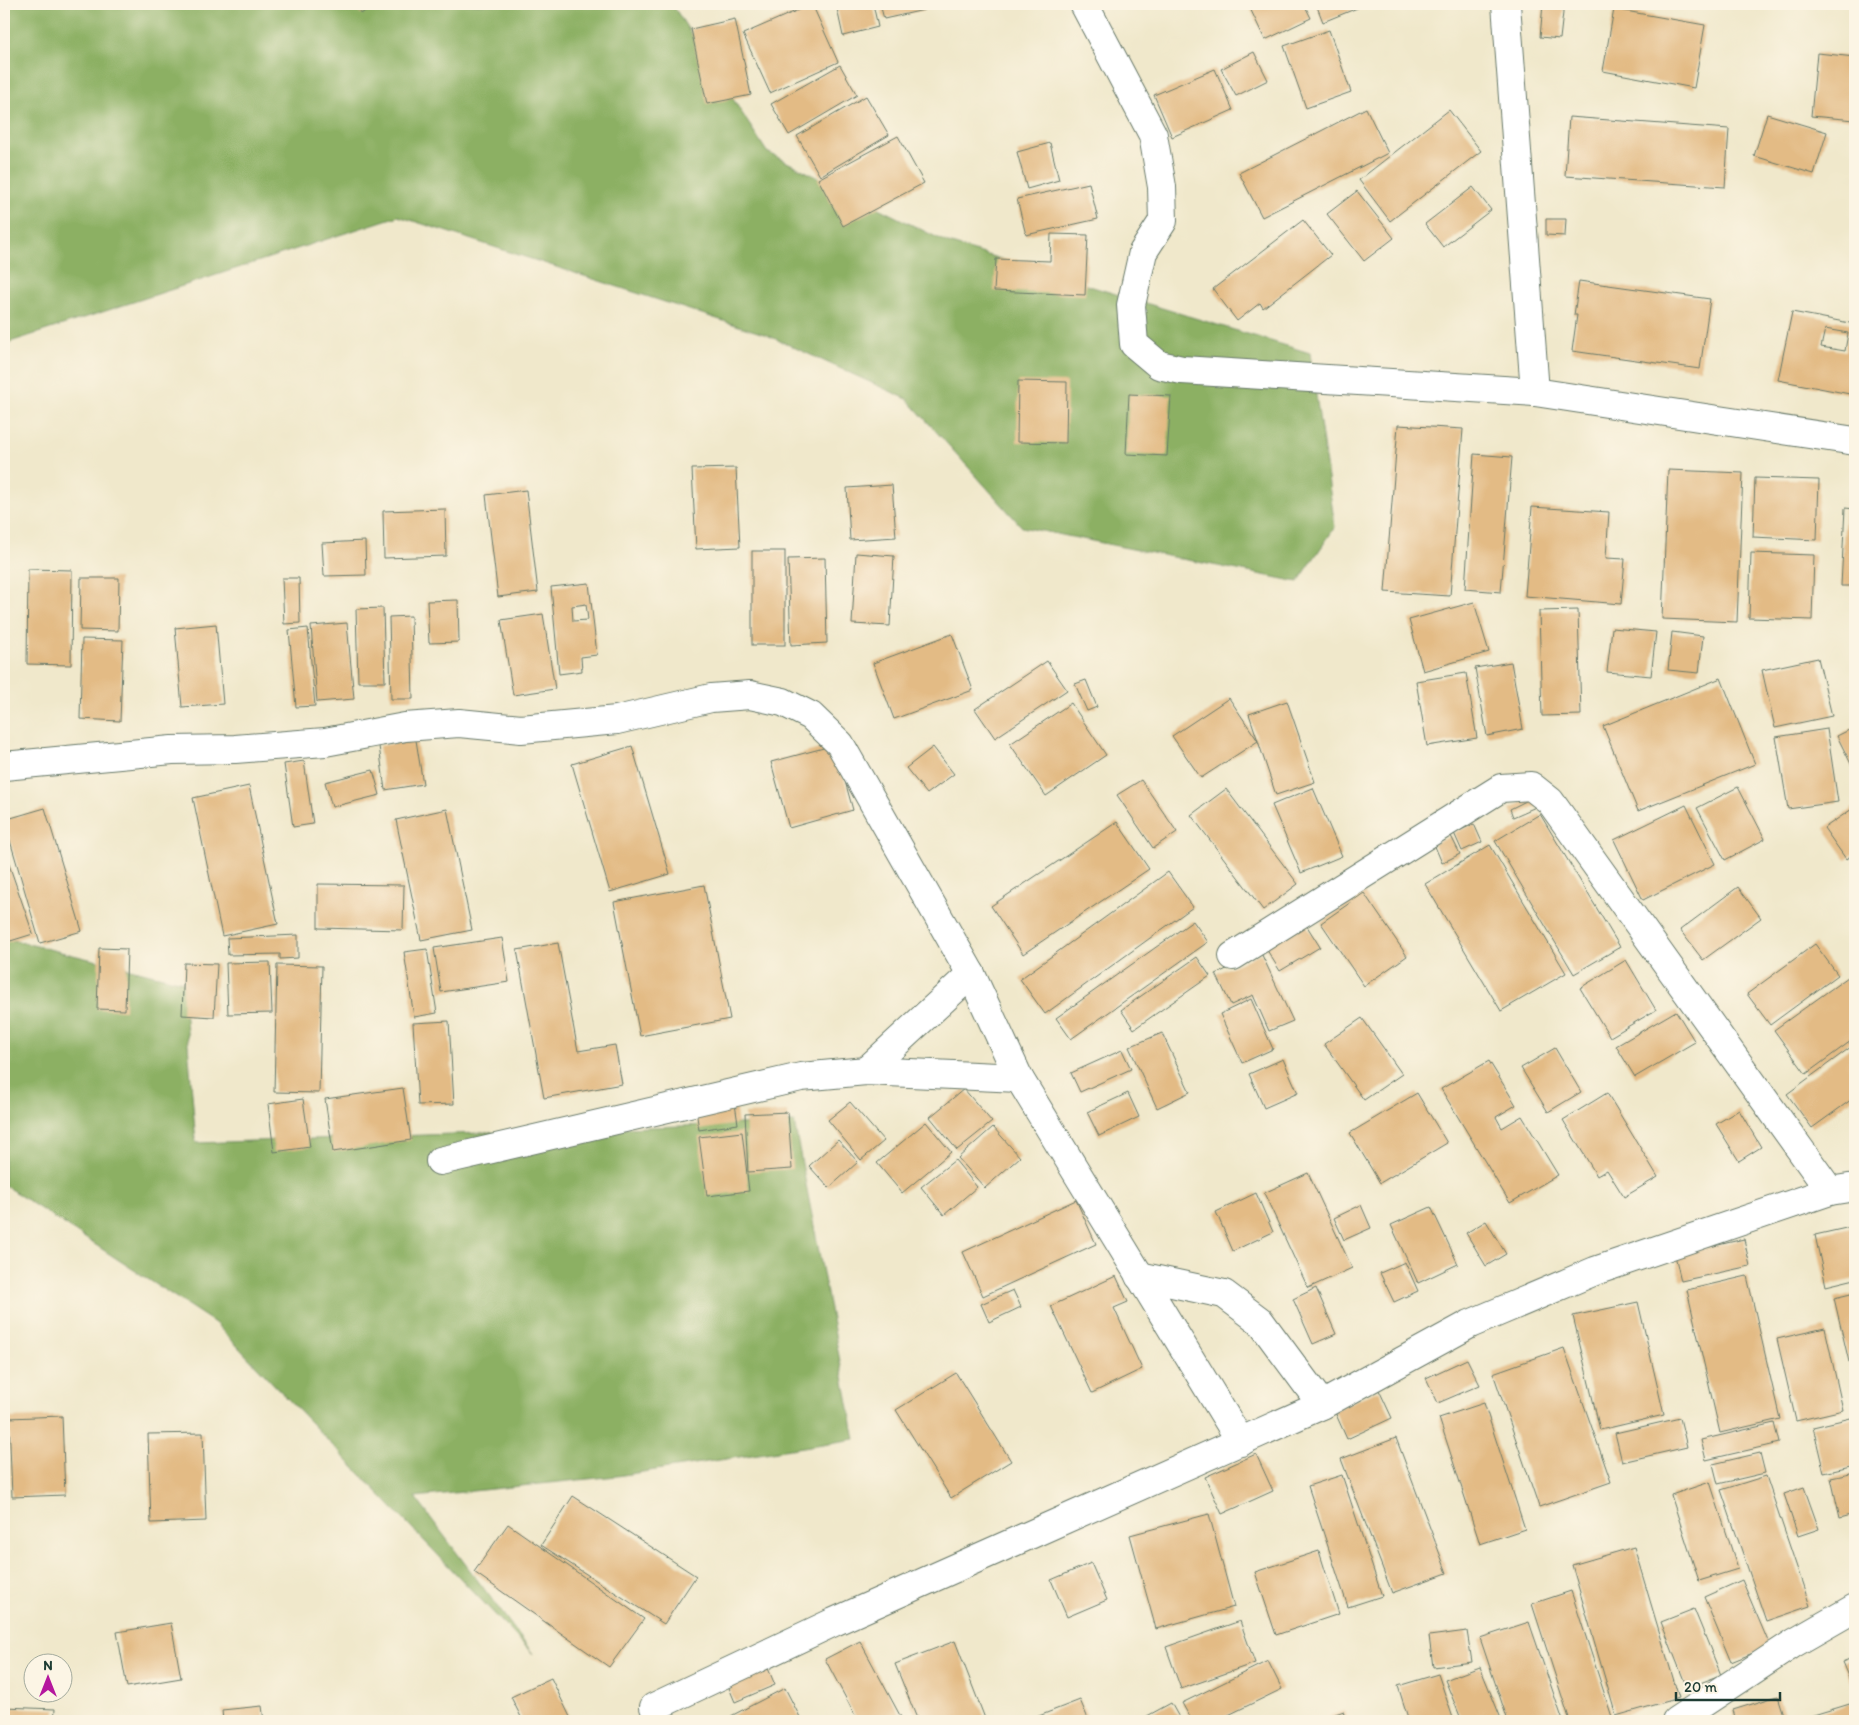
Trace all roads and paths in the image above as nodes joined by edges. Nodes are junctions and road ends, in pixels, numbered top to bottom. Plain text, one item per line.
1 (1084, 4) edge
2 (1506, 4) edge
3 (1535, 392) junction
4 (1855, 441) edge
5 (4, 766) edge
6 (1233, 956) dead end
7 (970, 974) junction
8 (866, 1072) junction
9 (1019, 1078) junction
10 (440, 1161) dead end
11 (1843, 1189) edge
12 (1140, 1276) junction
13 (1322, 1405) junction
14 (1241, 1442) junction
15 (1855, 1608) edge
16 (654, 1707) dead end
17 (1676, 1721) edge

1 - 3 street
2 - 3 street
3 - 4 street
5 - 7 street
6 - 11 street
7 - 8 street
7 - 9 street
8 - 9 street
8 - 10 street
9 - 12 street
11 - 13 street
12 - 13 street
12 - 14 street
13 - 14 street
14 - 16 street
15 - 17 street

